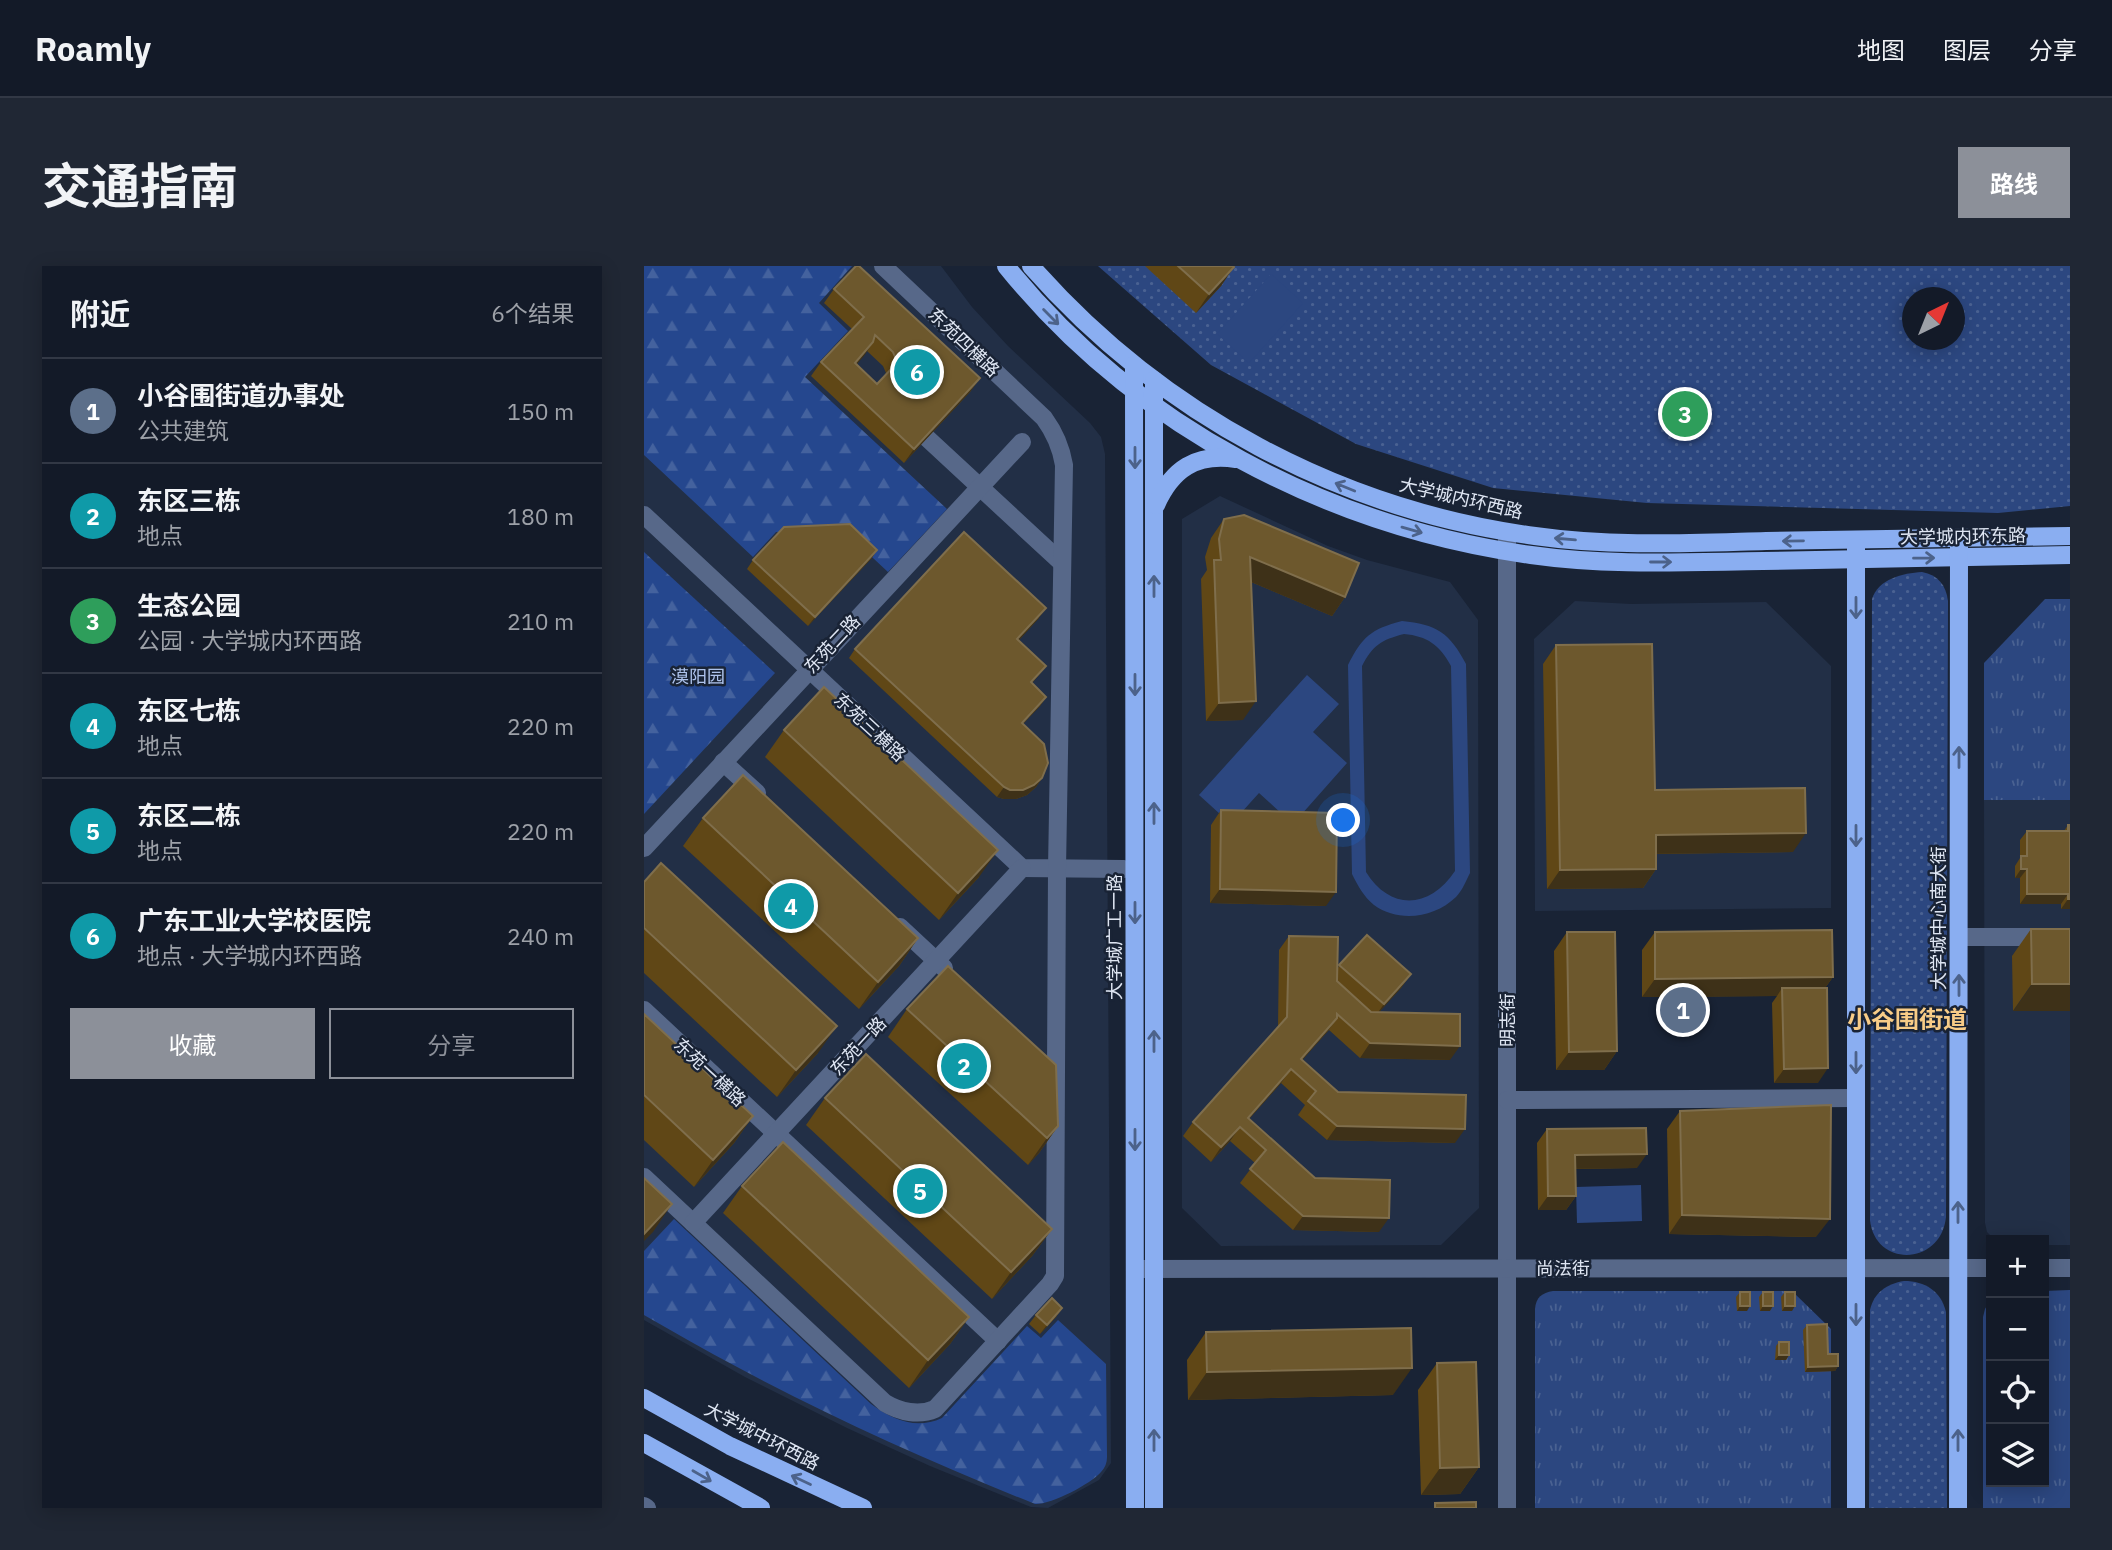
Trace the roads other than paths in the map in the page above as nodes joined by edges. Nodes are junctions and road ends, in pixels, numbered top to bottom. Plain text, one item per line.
1 (883, 266) edge
2 (1006, 266) edge
3 (1031, 266) edge
4 (1134, 365) junction
5 (1154, 380) junction
6 (1135, 390) junction
7 (1154, 405) junction
8 (927, 438) edge
9 (1022, 442) dead end
10 (1240, 460) junction
11 (980, 487) junction
12 (1154, 511) junction
13 (644, 515) edge
14 (1507, 532) junction
15 (2070, 536) edge
16 (1959, 538) junction
17 (1856, 540) junction
18 (1507, 551) junction
19 (2070, 555) edge
20 (1959, 557) junction
21 (1856, 559) junction
22 (1062, 563) junction
23 (808, 670) junction
24 (723, 762) junction
25 (767, 803) edge
26 (644, 848) edge
27 (1021, 868) junction
28 (1057, 869) junction
29 (1124, 870) dead end
30 (886, 913) edge
31 (1959, 937) junction
32 (2070, 937) edge
33 (936, 961) junction
34 (953, 976) edge
35 (644, 1010) edge
36 (1035, 1052) edge
37 (1055, 1070) junction
38 (1856, 1098) junction
39 (1507, 1100) junction
40 (776, 1134) junction
41 (644, 1177) edge
42 (693, 1223) junction
43 (1507, 1268) junction
44 (1856, 1268) junction
45 (1958, 1268) junction
46 (1986, 1268) edge
47 (2049, 1268) edge
48 (2070, 1268) edge
49 (1135, 1269) junction
50 (1154, 1269) junction
51 (998, 1341) junction
52 (644, 1398) edge
53 (644, 1443) edge
54 (1135, 1474) junction
55 (757, 1507) edge
56 (863, 1508) edge
57 (1119, 1508) edge
58 (1135, 1508) edge
59 (1154, 1508) edge
60 (1507, 1508) edge
61 (1856, 1508) edge
62 (1958, 1508) edge

1 - 22 street, 东苑四横路
2 -> 6 main road
3 - 4 main road, 大学城内环西路
4 - 5 main road, 大学城内环西路
4 - 6 main road, 大学城广工一路
5 - 7 main road
14 -> 5 main road, 大学城内环西路
6 - 7 main road
6 -> 49 main road, 大学城广工一路
7 - 10 main road
7 - 12 main road
8 - 11 street
9 - 11 street, 东苑二路
10 - 12 main road
10 -> 18 main road
11 - 22 street
11 - 23 street, 东苑二路
50 -> 12 main road
13 - 23 street, 东苑三横路
17 -> 14 main road, 大学城内环西路
14 - 18 street, 明志街
15 - 16 main road, 大学城内环东路
16 - 17 main road, 大学城内环西路
16 - 20 main road, 大学城中心南大街
17 - 21 main road
18 -> 21 main road
18 - 39 street, 明志街
19 - 20 main road, 大学城内环东路
21 -> 20 main road, 大学城内环东路
31 -> 20 main road, 大学城中心南大街
21 -> 38 main road
22 - 28 street, 东苑四横路
23 - 24 street, 东苑二路
23 - 27 street, 东苑三横路
24 - 25 street
24 - 26 street, 东苑二路
27 - 28 street
27 - 33 street, 东苑一路
28 - 29 street
28 - 37 street, 东苑四横路
30 - 33 street
31 - 32 street
45 -> 31 main road, 大学城中心南大街
33 - 34 street
33 - 40 street, 东苑一路
35 - 40 street, 东苑一横路
36 - 37 street
37 - 51 street, 东苑四横路
38 - 39 street
38 - 44 main road
39 - 43 street, 明志街
40 - 42 street, 东苑一路
40 - 51 street, 东苑一横路
41 - 42 street, 东苑四横路
42 - 51 street, 东苑四横路
43 - 44 street, 尚法街
43 - 50 street, 尚法街
43 - 60 street, 明志街
44 - 45 street, 尚法街
44 -> 61 main road
45 - 46 street, 尚法街
62 -> 45 main road, 大学城中心南大街
47 - 48 street
49 - 50 street, 尚法街
49 - 54 main road, 大学城广工一路
59 -> 50 main road
56 -> 52 main road, 大学城中环西路
53 -> 55 main road
54 - 57 main road
54 - 58 main road, 大学城广工一路

